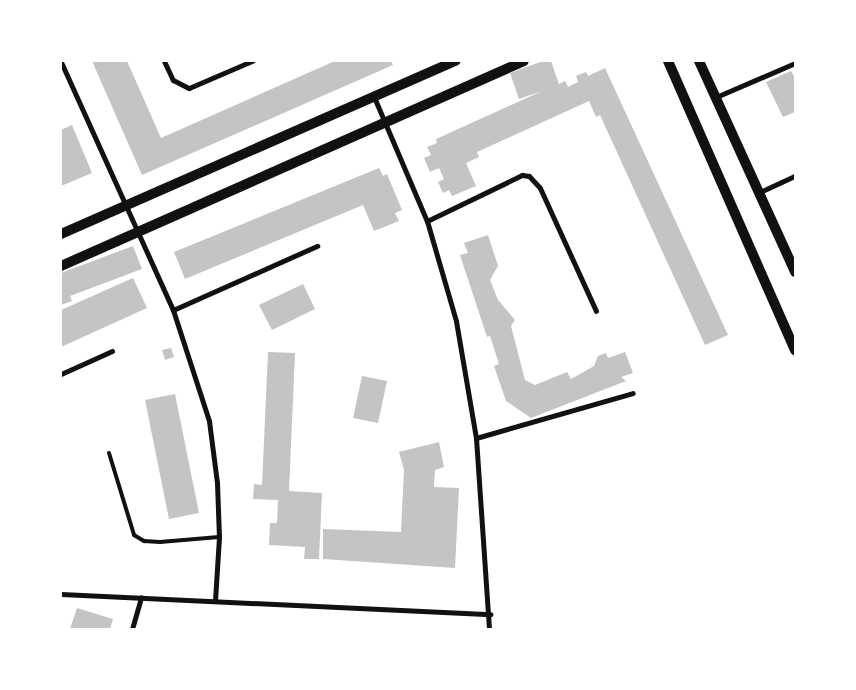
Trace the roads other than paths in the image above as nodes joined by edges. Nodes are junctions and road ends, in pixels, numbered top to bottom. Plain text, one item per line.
1 (164, 61) edge
2 (252, 61) edge
3 (456, 61) edge
4 (524, 61) edge
5 (668, 61) edge
6 (699, 61) edge
7 (61, 62) edge
8 (795, 63) edge
9 (374, 96) junction
10 (716, 97) junction
11 (387, 122) junction
12 (795, 176) edge
13 (760, 192) junction
14 (127, 206) junction
15 (427, 221) junction
16 (139, 231) junction
17 (61, 234) edge
18 (316, 246) dead end
19 (61, 266) edge
20 (795, 272) edge
21 (173, 310) junction
22 (596, 311) dead end
23 (795, 350) edge
24 (112, 351) dead end
25 (61, 374) edge
26 (633, 393) dead end
27 (476, 438) junction
28 (109, 453) dead end
29 (219, 537) junction
30 (61, 594) edge
31 (141, 597) junction
32 (215, 600) junction
33 (490, 614) junction
34 (132, 629) edge
35 (489, 629) edge

1 - 2 street
3 - 9 main road
4 - 11 main road
5 - 23 main road
6 - 10 main road
7 - 14 street
8 - 10 street
9 - 11 street
9 - 14 main road
10 - 13 main road
11 - 15 street
11 - 16 main road
12 - 13 street
13 - 20 main road
14 - 16 street
14 - 17 main road
15 - 22 street
15 - 27 street
16 - 19 main road
16 - 21 street
18 - 21 street
21 - 29 street
24 - 25 street
26 - 27 street
27 - 33 street
28 - 29 lane
29 - 32 street
30 - 31 street
31 - 32 street
31 - 34 street
32 - 33 street
33 - 35 street

